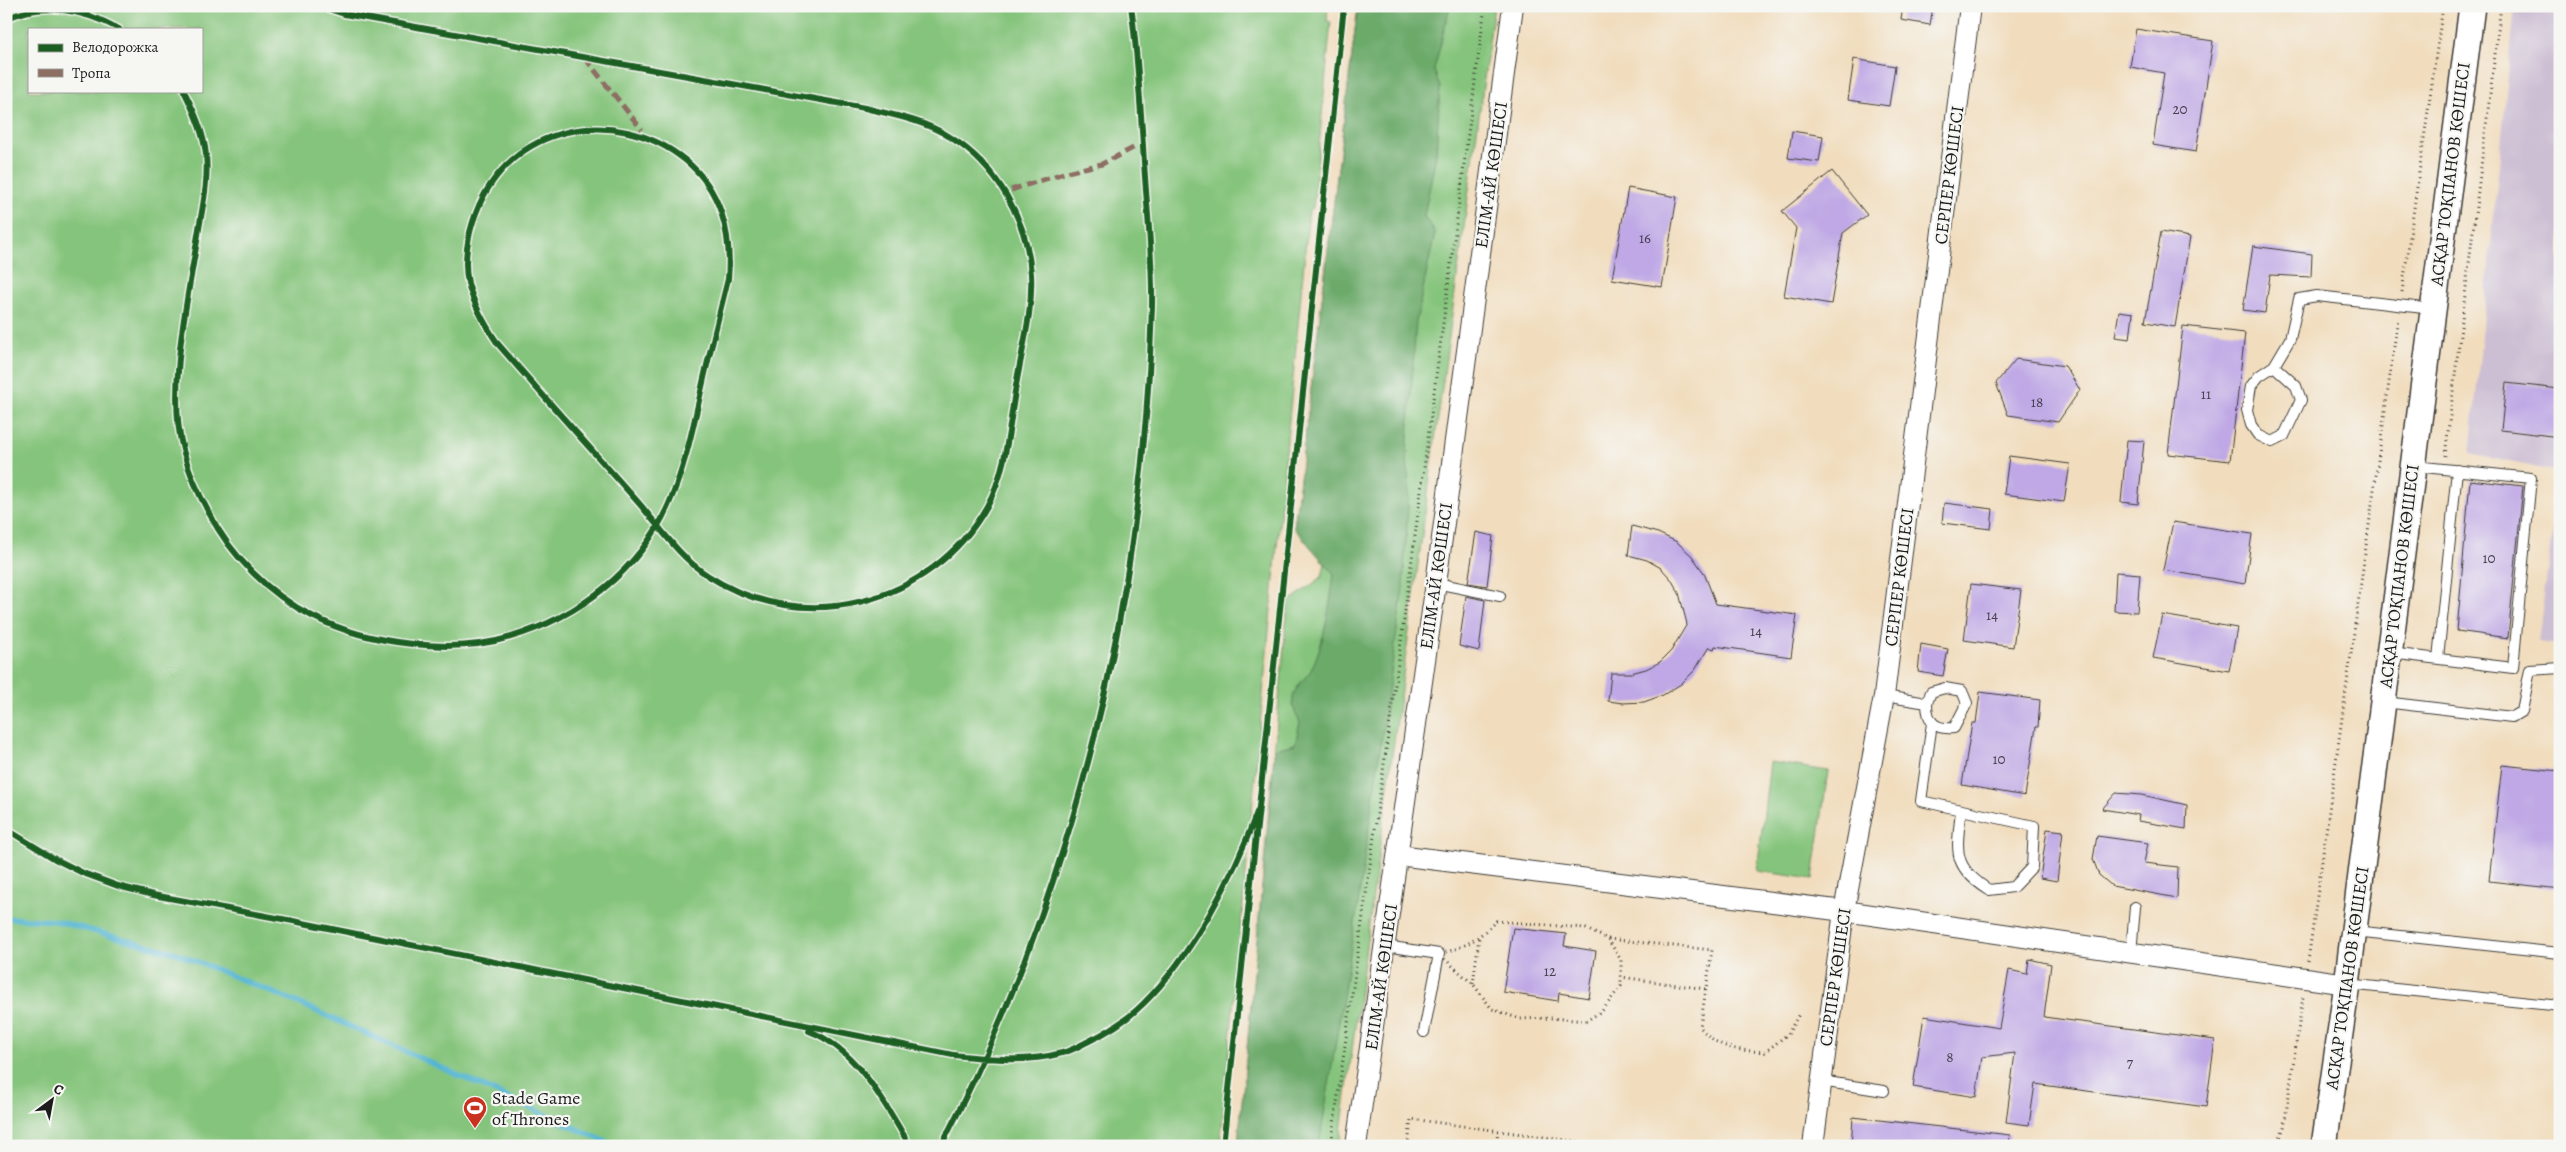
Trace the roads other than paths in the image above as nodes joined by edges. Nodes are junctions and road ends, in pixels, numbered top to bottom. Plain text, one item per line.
1 (1513, 6) edge
2 (1970, 6) edge
3 (2472, 6) edge
4 (2433, 309) junction
5 (2274, 366) junction
6 (2413, 466) junction
7 (2457, 470) junction
8 (1436, 583) junction
9 (1500, 596) dead end
10 (2389, 653) junction
11 (2438, 659) junction
12 (2513, 668) junction
13 (2560, 668) edge
14 (2530, 670) junction
15 (1884, 696) junction
16 (2383, 702) junction
17 (1927, 703) junction
18 (1932, 723) junction
19 (1961, 810) junction
20 (1398, 855) junction
21 (2135, 907) dead end
22 (1844, 911) junction
23 (2354, 932) junction
24 (1385, 946) junction
25 (2131, 953) junction
26 (2560, 953) edge
27 (2347, 984) junction
28 (2560, 1006) edge
29 (1424, 1032) dead end
30 (1821, 1081) junction
31 (1884, 1091) dead end
32 (1356, 1146) edge
33 (1812, 1146) edge
34 (2324, 1146) edge

1 - 8 street, ЕЛІМ-АЙ КӨШЕСІ
2 - 15 street, СЕРПЕР КӨШЕСІ
3 - 4 street, АСҚАР ТОҚПАНОВ КӨШЕСІ
4 - 5 lane
4 - 6 street, АСҚАР ТОҚПАНОВ КӨШЕСІ
5 - 5 lane
6 - 7 lane
6 - 10 street, АСҚАР ТОҚПАНОВ КӨШЕСІ
7 - 11 lane
7 - 12 lane
8 - 9 lane
8 - 20 street, ЕЛІМ-АЙ КӨШЕСІ
10 - 11 lane
10 - 16 street, АСҚАР ТОҚПАНОВ КӨШЕСІ
11 - 12 lane
12 - 14 lane
13 - 14 lane
14 - 16 lane
15 - 17 lane
15 - 22 street, СЕРПЕР КӨШЕСІ
16 - 23 street, АСҚАР ТОҚПАНОВ КӨШЕСІ
17 - 18 lane
17 - 18 lane
18 - 19 lane
19 - 19 lane
20 - 22 street
20 - 24 street, ЕЛІМ-АЙ КӨШЕСІ
21 - 25 lane
22 - 25 street
22 - 30 street, СЕРПЕР КӨШЕСІ
23 - 26 lane
23 - 27 street, АСҚАР ТОҚПАНОВ КӨШЕСІ
24 - 29 lane
24 - 32 street, ЕЛІМ-АЙ КӨШЕСІ
25 - 27 street
27 - 28 lane
27 - 34 street, АСҚАР ТОҚПАНОВ КӨШЕСІ
30 - 31 lane
30 - 33 street, СЕРПЕР КӨШЕСІ

